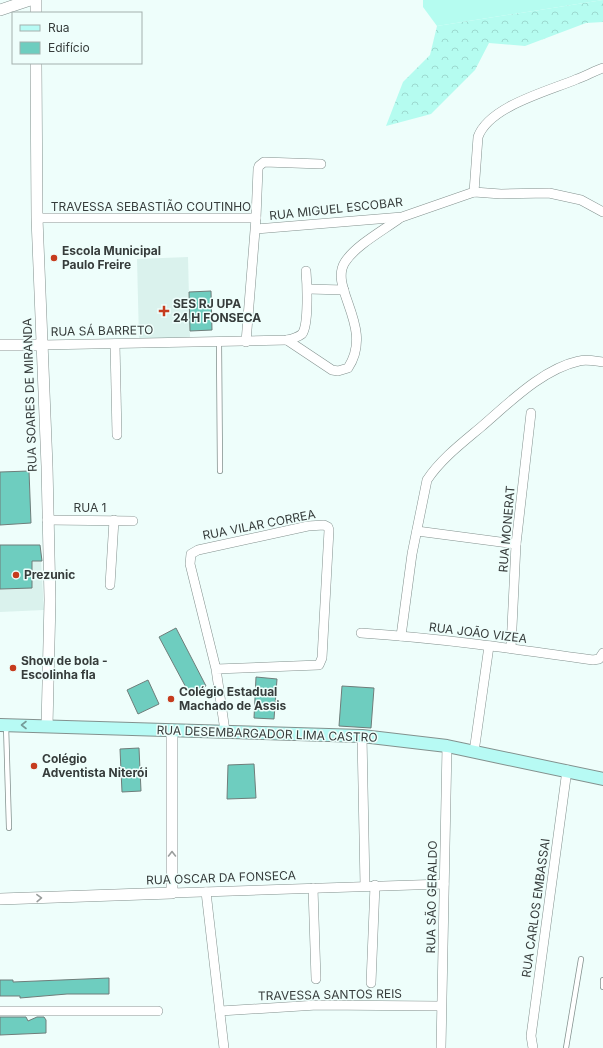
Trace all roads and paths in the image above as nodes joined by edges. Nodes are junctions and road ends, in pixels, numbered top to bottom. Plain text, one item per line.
1 (30, 0) edge
2 (36, 0) edge
3 (0, 10) edge
4 (36, 12) edge
5 (36, 64) edge
6 (603, 68) edge
7 (321, 164) dead end
8 (474, 192) junction
9 (603, 212) edge
10 (402, 217) junction
11 (36, 218) junction
12 (256, 218) junction
13 (256, 229) junction
14 (306, 271) dead end
15 (308, 289) junction
16 (344, 290) junction
17 (287, 340) junction
18 (219, 342) junction
19 (246, 342) junction
20 (115, 344) junction
21 (0, 345) edge
22 (42, 345) junction
23 (603, 362) edge
24 (531, 413) dead end
25 (117, 435) dead end
26 (220, 471) dead end
27 (47, 520) junction
28 (114, 520) junction
29 (132, 521) dead end
30 (417, 531) junction
31 (516, 544) junction
32 (110, 585) dead end
33 (361, 633) dead end
34 (401, 636) junction
35 (489, 646) junction
36 (511, 648) junction
37 (603, 653) edge
38 (216, 669) junction
39 (3, 725) edge
40 (47, 726) junction
41 (172, 730) junction
42 (225, 732) junction
43 (362, 736) junction
44 (447, 746) junction
45 (474, 752) junction
46 (567, 770) junction
47 (603, 779) edge
48 (9, 828) dead end
49 (444, 884) junction
50 (370, 886) junction
51 (313, 888) junction
52 (206, 892) junction
53 (172, 894) junction
54 (0, 899) edge
55 (581, 959) dead end
56 (316, 980) dead end
57 (371, 983) dead end
58 (441, 1006) junction
59 (0, 1011) edge
60 (158, 1011) dead end
61 (220, 1011) junction
62 (224, 1048) edge
63 (441, 1048) edge
64 (533, 1048) edge
65 (566, 1048) edge

1 - 3 street
2 - 4 street
5 - 11 street, RUA SOARES DE MIRANDA
6 - 8 street
7 - 12 street
8 - 9 street, RUA MIGUEL ESCOBAR
8 - 10 street, RUA MIGUEL ESCOBAR
10 - 13 street, RUA MIGUEL ESCOBAR
10 - 16 street
11 - 12 street, TRAVESSA SEBASTIÃO COUTINHO
11 - 22 street, RUA SOARES DE MIRANDA
12 - 13 street, TRAVESSA SEBASTIÃO COUTINHO
13 - 19 street, TRAVESSA SEBASTIÃO COUTINHO
14 - 15 street, RUA SÁ BARRETO
15 - 16 street
15 - 17 street, RUA SÁ BARRETO
16 - 17 street
17 - 19 street, RUA SÁ BARRETO
18 - 19 street, RUA SÁ BARRETO
18 - 20 street, RUA SÁ BARRETO
18 - 26 lane
20 - 22 street, RUA SÁ BARRETO
20 - 25 street
21 - 22 street, RUA SÁ BARRETO
22 - 27 street, RUA SOARES DE MIRANDA
23 - 30 street
24 - 31 street, RUA MONERAT
27 - 28 street, RUA 1
27 - 40 street, RUA SOARES DE MIRANDA
28 - 29 street, RUA 1
28 - 32 street
30 - 31 street
30 - 34 street
31 - 36 street, RUA MONERAT
33 - 34 street, RUA JOÃO VIZEA
34 - 35 street, RUA JOÃO VIZEA
35 - 36 street, RUA JOÃO VIZEA
35 - 45 street
36 - 37 street, RUA JOÃO VIZEA
38 - 38 street, RUA VILAR CORREA
38 - 42 street, RUA VILAR CORREA
40 -> 39 main road, RUA DESEMBARGADOR LIMA CASTRO
39 - 48 lane
40 - 41 main road, RUA DESEMBARGADOR LIMA CASTRO
41 - 42 main road, RUA DESEMBARGADOR LIMA CASTRO
53 -> 41 street
42 - 43 main road, RUA DESEMBARGADOR LIMA CASTRO
43 - 44 main road, RUA DESEMBARGADOR LIMA CASTRO
43 - 50 street
44 - 45 main road, RUA DESEMBARGADOR LIMA CASTRO
44 - 49 street, RUA SÃO GERALDO
45 - 46 main road, RUA DESEMBARGADOR LIMA CASTRO
46 - 47 main road, RUA DESEMBARGADOR LIMA CASTRO
46 - 64 street, RUA CARLOS EMBASSAI
49 - 50 street, RUA OSCAR DA FONSECA
49 - 58 street, RUA SÃO GERALDO
50 - 51 street, RUA OSCAR DA FONSECA
50 - 57 street
51 - 52 street, RUA OSCAR DA FONSECA
51 - 56 street
52 - 53 street, RUA OSCAR DA FONSECA
52 - 61 street
54 -> 53 street, RUA OSCAR DA FONSECA
55 - 65 lane
58 - 61 street, TRAVESSA SANTOS REIS
58 - 63 street, RUA SÃO GERALDO
59 - 60 street
61 - 62 street

